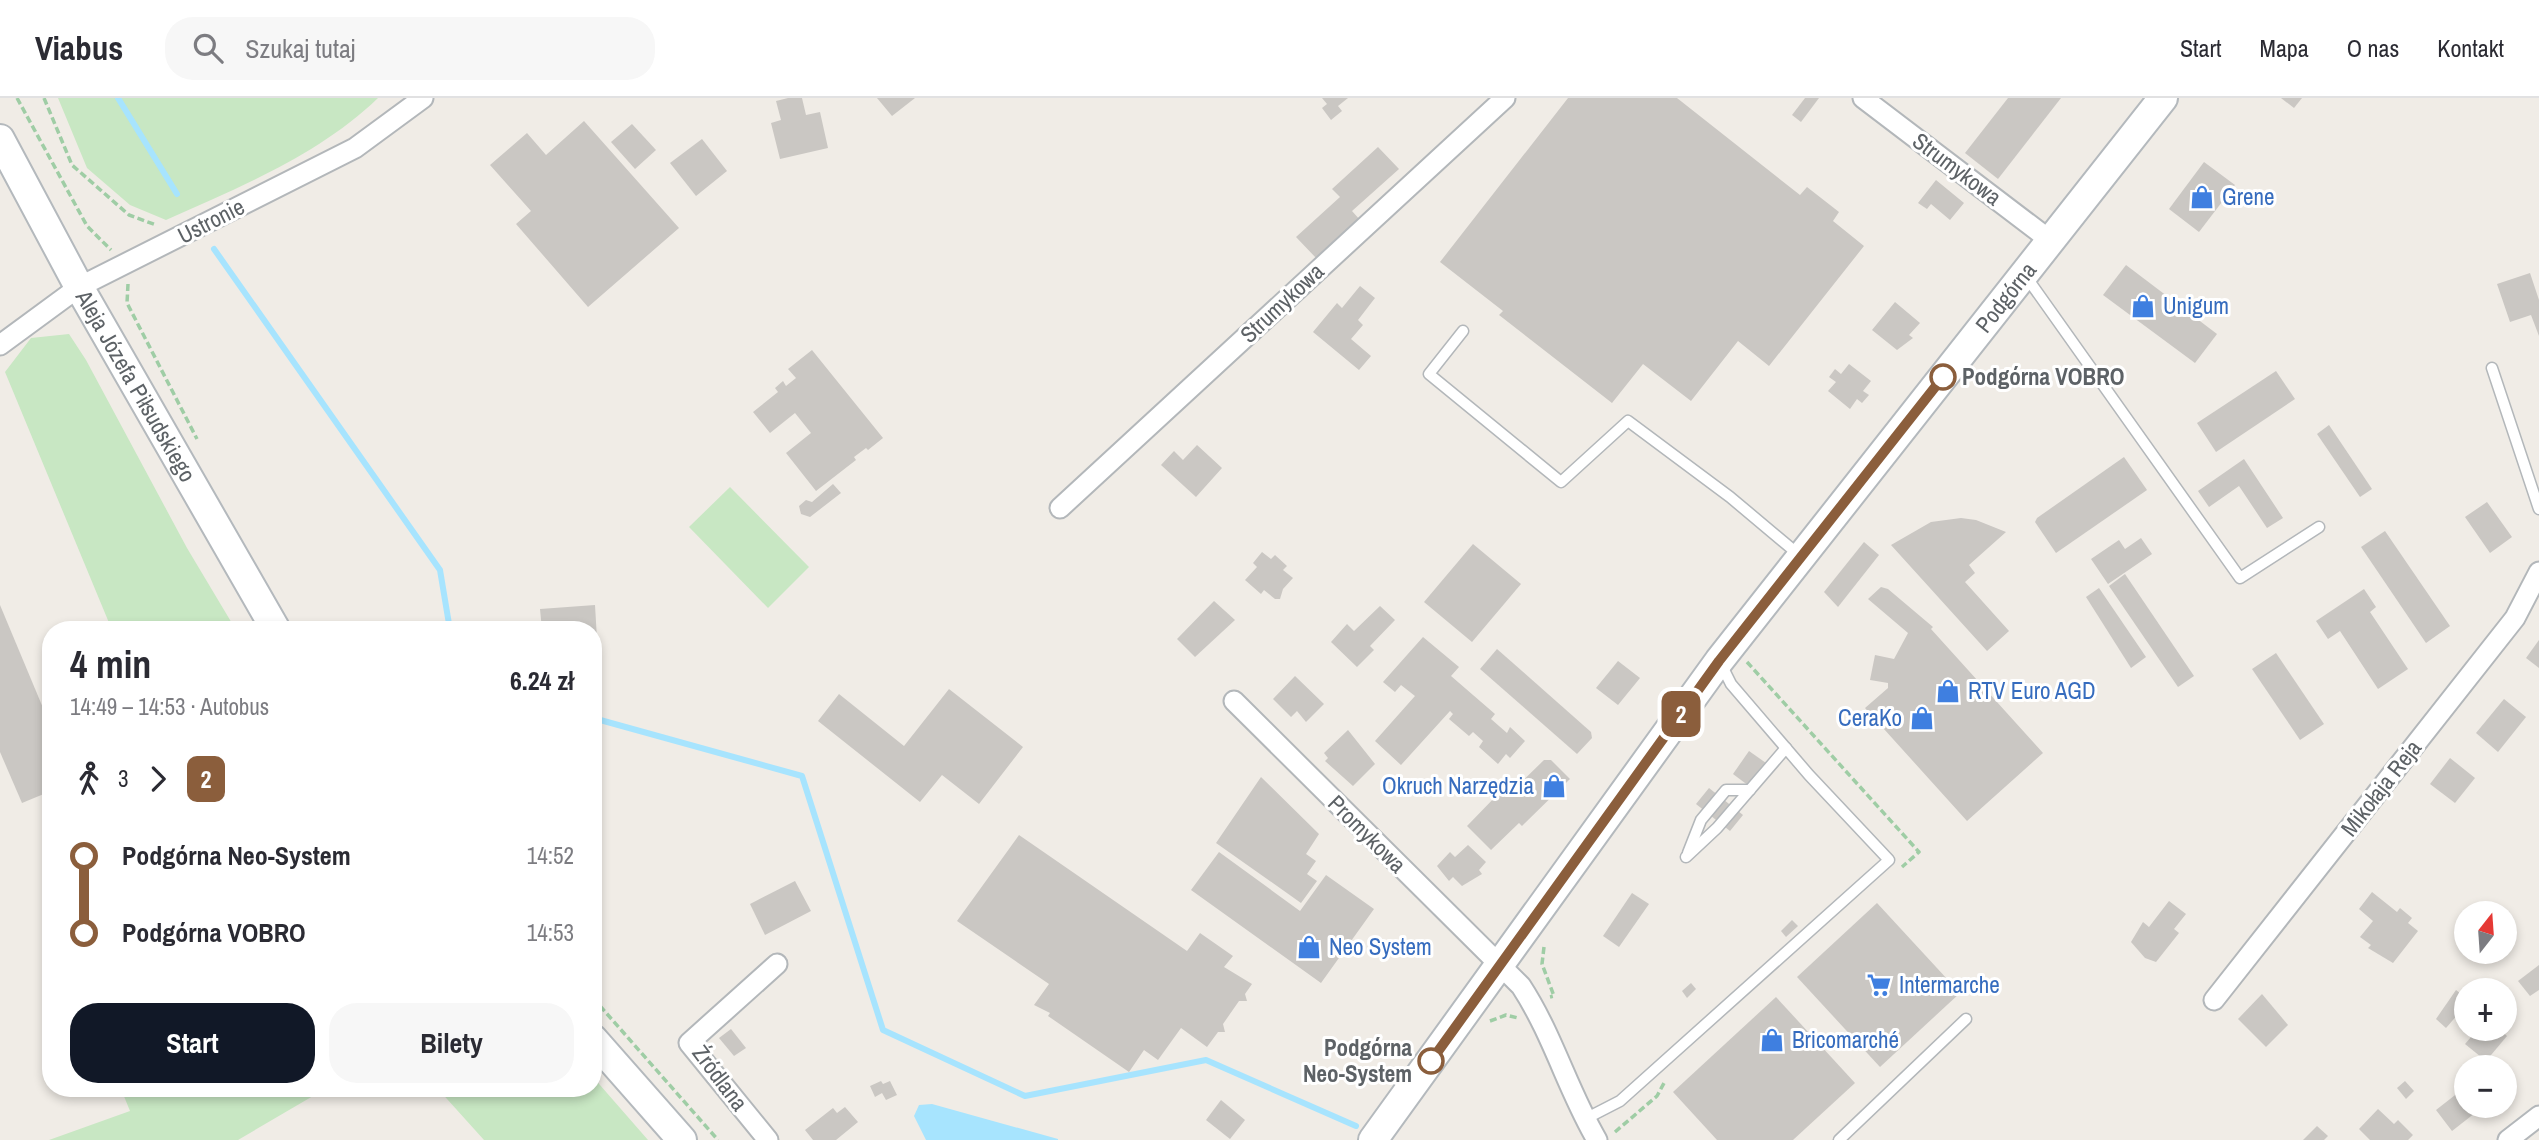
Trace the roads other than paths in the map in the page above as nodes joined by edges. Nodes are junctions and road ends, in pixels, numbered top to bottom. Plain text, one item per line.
1 (423, 98) edge
2 (1505, 98) edge
3 (1863, 98) edge
4 (2163, 98) edge
5 (0, 139) edge
6 (2051, 241) junction
7 (2025, 274) junction
8 (79, 287) junction
9 (1463, 331) dead end
10 (0, 345) edge
11 (2491, 368) dead end
12 (1060, 508) dead end
13 (2539, 509) edge
14 (2319, 527) dead end
15 (1801, 557) junction
16 (2539, 572) edge
17 (271, 621) edge
18 (1732, 660) junction
19 (1234, 701) dead end
20 (1786, 748) junction
21 (1749, 790) junction
22 (777, 964) dead end
23 (1500, 967) junction
24 (2214, 1000) dead end
25 (1966, 1019) dead end
26 (602, 1049) edge
27 (2539, 1116) edge
28 (1585, 1119) junction
29 (1606, 1137) edge
30 (682, 1140) edge
31 (768, 1140) edge
32 (1373, 1140) edge
33 (1839, 1140) edge
34 (2508, 1140) edge

1 - 8 street, Ustronie
2 - 12 street, Strumykowa
3 - 6 street, Strumykowa
4 - 6 main road, Podgórna
5 - 8 main road, Aleja Józefa Piłsudskiego
6 - 7 main road, Podgórna
7 - 14 lane
7 - 15 main road, Podgórna
8 - 10 street, Ustronie
8 - 17 main road, Aleja Józefa Piłsudskiego
9 - 15 lane
11 - 13 lane
15 - 18 main road, Podgórna
16 - 24 street, Mikołaja Reja
18 - 20 lane
18 - 23 main road, Podgórna
19 - 23 street, Promykowa
20 - 21 lane
20 - 28 lane
21 - 21 lane
22 - 31 street, Źródlana
23 - 28 street, Promykowa
23 - 32 main road, Podgórna
25 - 33 lane
26 - 30 main road
27 - 34 street
28 - 29 street, Promykowa

